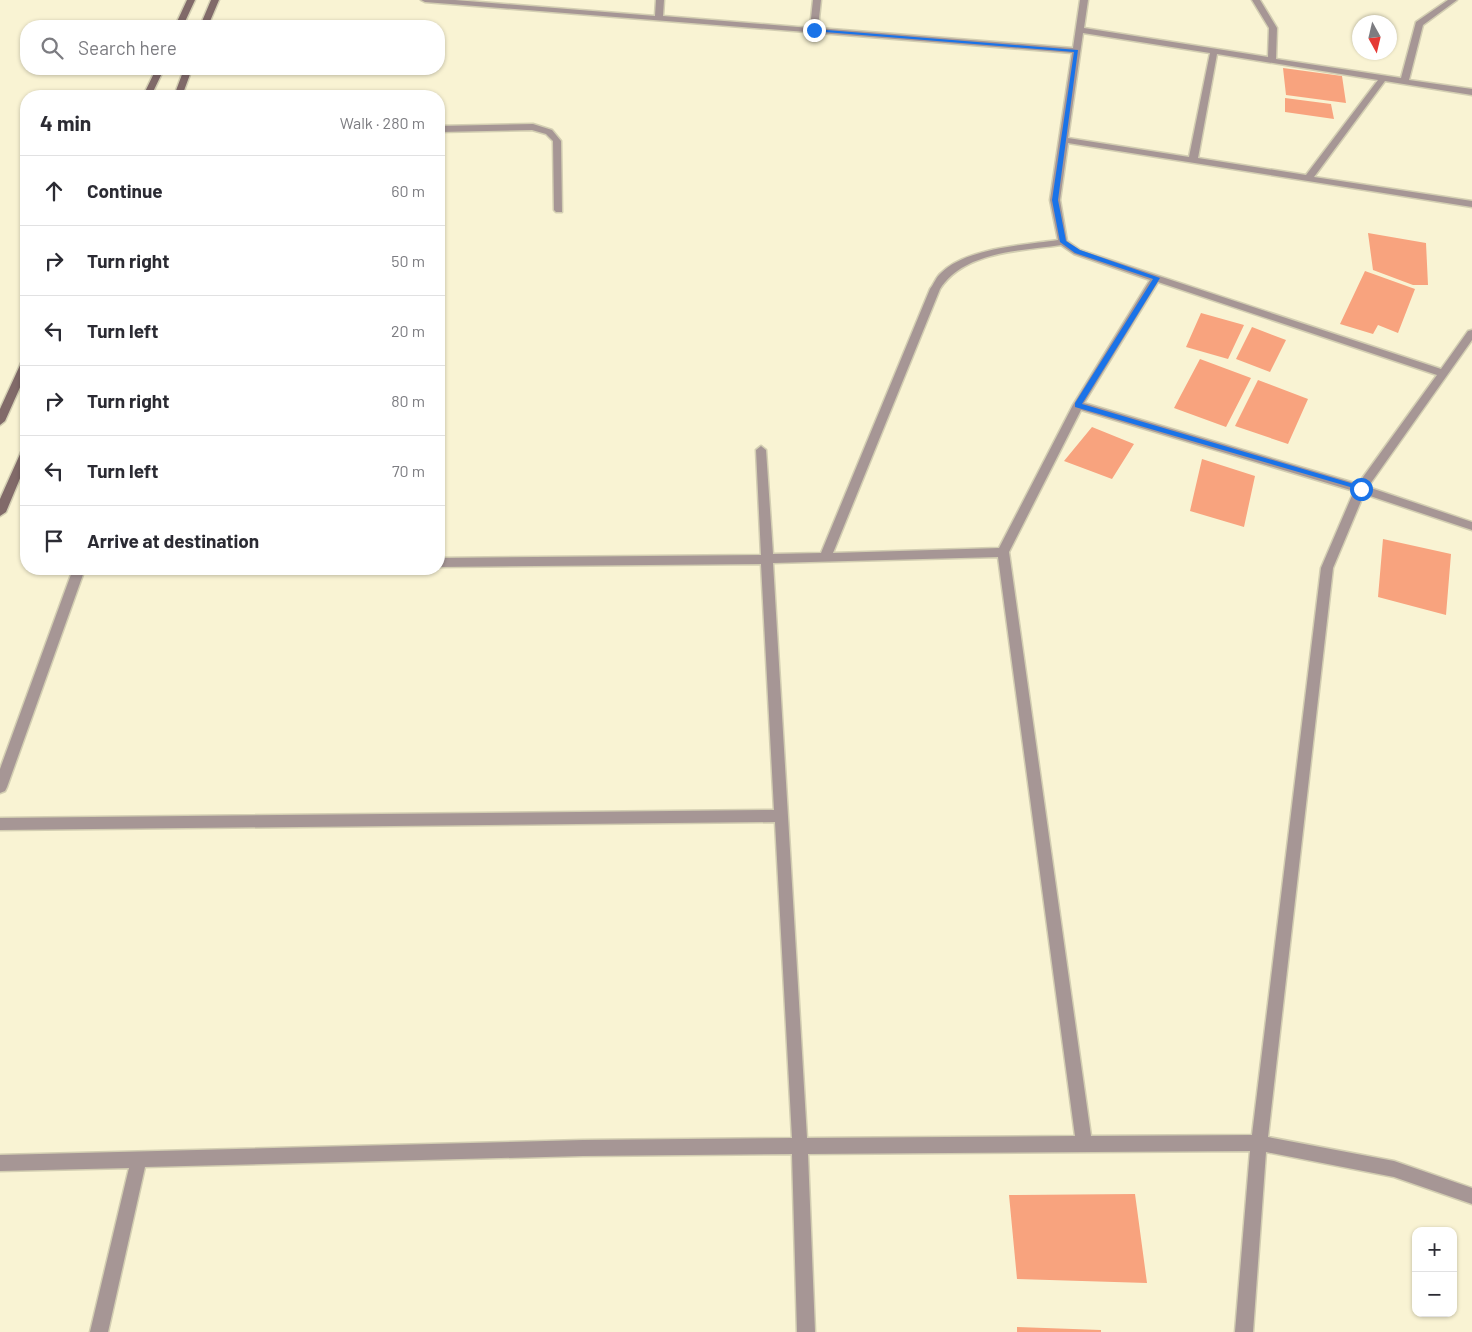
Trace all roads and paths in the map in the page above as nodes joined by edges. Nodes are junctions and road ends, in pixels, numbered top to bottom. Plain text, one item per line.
1 (191, 0) edge
2 (215, 0) edge
3 (425, 0) edge
4 (660, 0) edge
5 (817, 0) edge
6 (1084, 0) edge
7 (1256, 0) edge
8 (1453, 0) edge
9 (496, 3) edge
10 (659, 19) junction
11 (182, 20) edge
12 (207, 20) edge
13 (814, 30) junction
14 (1080, 30) junction
15 (1077, 51) junction
16 (1214, 51) junction
17 (1272, 60) junction
18 (157, 75) edge
19 (186, 75) edge
20 (1383, 78) junction
21 (1405, 81) junction
22 (150, 90) edge
23 (180, 90) edge
24 (1472, 92) edge
25 (445, 129) edge
26 (1064, 140) junction
27 (1192, 161) junction
28 (1308, 179) junction
29 (1472, 204) edge
30 (559, 210) dead end
31 (1063, 242) junction
32 (1156, 278) junction
33 (1472, 333) edge
34 (1442, 373) junction
35 (20, 376) edge
36 (1078, 405) junction
37 (0, 421) edge
38 (760, 450) dead end
39 (20, 466) edge
40 (1361, 489) junction
41 (0, 512) edge
42 (1472, 526) edge
43 (1003, 552) junction
44 (824, 557) junction
45 (767, 559) junction
46 (445, 562) edge
47 (77, 575) edge
48 (0, 787) edge
49 (781, 816) junction
50 (0, 824) edge
51 (1259, 1144) junction
52 (1084, 1145) junction
53 (800, 1147) junction
54 (138, 1159) junction
55 (0, 1163) edge
56 (1472, 1196) edge
57 (99, 1332) edge
58 (806, 1332) edge
59 (1244, 1332) edge

1 - 11 main road
2 - 12 main road
3 - 9 street
4 - 10 street
5 - 13 street
6 - 14 street
7 - 17 street
8 - 21 street
9 - 10 street
10 - 13 street
13 - 15 street
14 - 15 street
14 - 16 street
15 - 26 street
16 - 17 street
16 - 27 street
17 - 20 street
18 - 22 main road
19 - 23 main road
20 - 21 street
20 - 28 street
21 - 24 street
25 - 30 street
26 - 27 street
26 - 31 street
27 - 28 street
28 - 29 street
31 - 32 street
31 - 44 street
32 - 34 street
32 - 36 street
33 - 34 street
34 - 40 street
35 - 37 main road
36 - 40 street
36 - 43 street
38 - 45 street
39 - 41 main road
40 - 42 street
40 - 51 street
43 - 44 street
43 - 52 street
44 - 45 street
45 - 46 street
45 - 49 street
47 - 48 street
49 - 50 street
49 - 53 street
51 - 52 street
51 - 56 street
51 - 59 street
52 - 53 street
53 - 54 street
53 - 58 street
54 - 55 street
54 - 57 street

